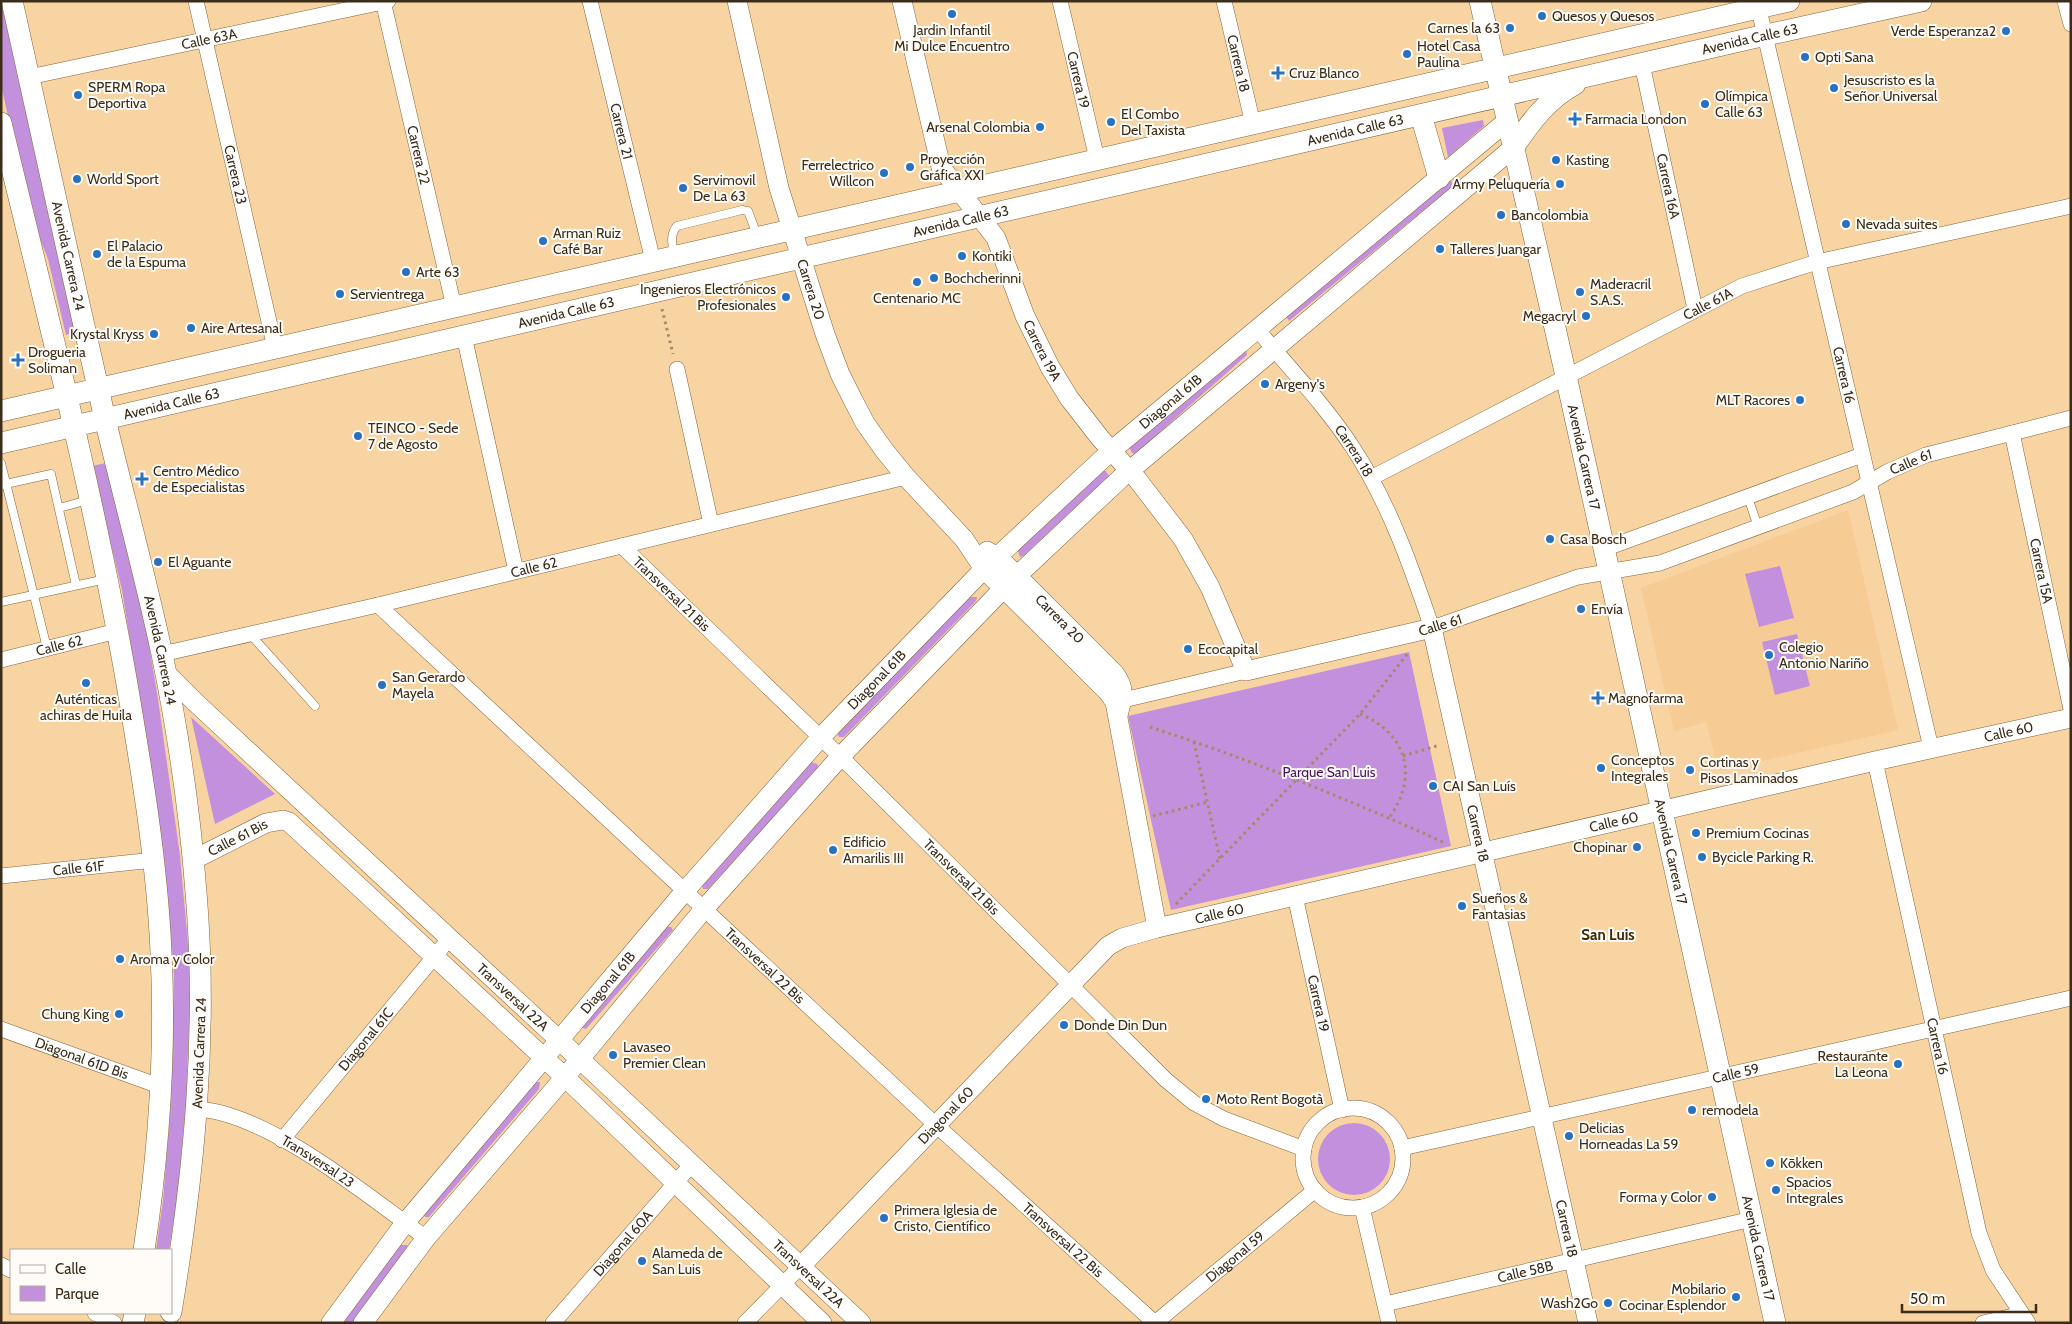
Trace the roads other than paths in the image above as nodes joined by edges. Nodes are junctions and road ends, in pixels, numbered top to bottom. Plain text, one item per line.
1 (12, 1) edge
2 (196, 1) edge
3 (590, 1) edge
4 (737, 1) edge
5 (902, 1) edge
6 (1060, 1) edge
7 (1224, 1) edge
8 (1480, 1) edge
9 (1789, 1) edge
10 (1921, 1) edge
11 (2066, 1) edge
12 (384, 2) edge
13 (1757, 5) edge
14 (2071, 24) edge
15 (1764, 35) junction
16 (205, 40) junction
17 (1642, 64) junction
18 (1495, 68) junction
19 (1590, 76) junction
20 (29, 77) junction
21 (1502, 96) junction
22 (1421, 115) junction
23 (1507, 121) junction
24 (1, 123) edge
25 (1253, 124) junction
26 (1514, 148) junction
27 (1097, 159) junction
28 (1439, 178) junction
29 (958, 191) junction
30 (2071, 206) edge
31 (980, 217) junction
32 (793, 229) junction
33 (757, 237) junction
34 (675, 256) junction
35 (802, 258) junction
36 (652, 261) junction
37 (1817, 262) junction
38 (454, 307) junction
39 (1695, 309) junction
40 (1257, 329) junction
41 (464, 336) junction
42 (275, 348) junction
43 (1274, 350) junction
44 (677, 369) road end
45 (1566, 376) junction
46 (98, 389) junction
47 (66, 397) junction
48 (1, 411) edge
49 (2071, 418) edge
50 (106, 420) junction
51 (73, 427) junction
52 (2012, 433) junction
53 (1, 443) edge
54 (1111, 451) junction
55 (1862, 455) junction
56 (1, 463) edge
57 (1130, 472) junction
58 (1371, 478) junction
59 (898, 479) junction
60 (1869, 484) junction
61 (4, 485) edge
62 (1748, 496) junction
63 (90, 500) junction
64 (59, 508) junction
65 (711, 524) junction
66 (1758, 527) junction
67 (622, 546) junction
68 (1604, 549) junction
69 (991, 563) junction
70 (516, 571) junction
71 (1609, 572) junction
72 (1017, 576) junction
73 (108, 579) junction
74 (76, 585) junction
75 (1003, 589) junction
76 (34, 595) junction
77 (1, 602) edge
78 (378, 604) junction
79 (1432, 628) junction
80 (118, 631) junction
81 (250, 634) junction
82 (47, 648) junction
83 (1, 660) edge
84 (163, 663) junction
85 (1246, 671) junction
86 (316, 706) dead end
87 (1118, 706) junction
88 (2071, 709) edge
89 (2071, 718) edge
90 (821, 737) junction
91 (1931, 748) junction
92 (841, 756) junction
93 (1876, 761) junction
94 (1661, 811) junction
95 (283, 820) joint
96 (1482, 852) junction
97 (154, 860) junction
98 (193, 860) junction
99 (1, 876) edge
100 (684, 892) junction
101 (1294, 896) junction
102 (704, 909) junction
103 (1157, 928) junction
104 (449, 939) junction
105 (434, 958) junction
106 (1071, 984) junction
107 (2071, 998) edge
108 (1935, 1028) junction
109 (1, 1029) edge
110 (559, 1039) junction
111 (543, 1058) junction
112 (580, 1059) junction
113 (564, 1077) junction
114 (1720, 1077) junction
115 (162, 1087) junction
116 (198, 1110) junction
117 (1342, 1110) junction
118 (1542, 1117) junction
119 (936, 1125) junction
120 (282, 1140) junction
121 (1402, 1148) junction
122 (1304, 1149) junction
123 (692, 1164) junction
124 (676, 1184) junction
125 (1315, 1190) junction
126 (1362, 1207) junction
127 (1752, 1219) junction
128 (405, 1223) junction
129 (426, 1238) junction
130 (144, 1249) edge
131 (1574, 1260) junction
132 (801, 1266) junction
133 (782, 1286) junction
134 (1385, 1304) junction
135 (172, 1306) edge
136 (97, 1314) edge
137 (2025, 1318) edge
138 (114, 1323) edge
139 (331, 1323) edge
140 (363, 1323) edge
141 (553, 1323) edge
142 (745, 1323) edge
143 (822, 1323) edge
144 (861, 1323) edge
145 (1155, 1323) edge
146 (1389, 1323) edge
147 (1588, 1323) edge
148 (1775, 1323) edge
149 (1983, 1323) edge

1 - 20 main road, Avenida Carrera 24
2 - 16 street, Carrera 23
3 - 36 street, Carrera 21
4 - 32 street, Carrera 20
5 - 29 street, Carrera 19A
6 - 27 street, Carrera 19
7 - 25 street, Carrera 18
8 - 18 main road, Avenida Carrera 17
9 - 13 main road, Avenida Calle 63
10 - 15 main road, Avenida Calle 63
11 - 14 street
12 - 16 street, Calle 63A
12 - 38 street, Carrera 22
13 - 15 street, Carrera 16
13 - 18 main road, Avenida Calle 63
15 - 17 main road, Avenida Calle 63
15 - 37 street, Carrera 16
16 - 20 street, Calle 63A
16 - 42 street, Carrera 23
17 - 19 main road, Avenida Calle 63
17 - 39 street, Carrera 16A
18 - 21 main road, Avenida Carrera 17
18 - 25 main road, Avenida Calle 63
19 - 21 main road, Avenida Calle 63
19 - 26 main road
20 - 46 main road, Avenida Carrera 24
21 - 22 main road, Avenida Calle 63
21 - 23 main road, Avenida Carrera 17
22 - 28 main road
22 - 31 main road, Avenida Calle 63
23 - 26 main road, Avenida Carrera 17
23 - 28 street, Diagonal 61B
24 - 47 main road
25 - 27 main road, Avenida Calle 63
26 - 43 street, Diagonal 61B
26 - 45 main road, Avenida Carrera 17
27 - 29 main road, Avenida Calle 63
28 - 40 street, Diagonal 61B
29 - 31 street, Carrera 19A
29 - 32 main road, Avenida Calle 63
30 - 37 street, Calle 61A
31 - 35 main road, Avenida Calle 63
31 - 54 street, Carrera 19A
32 - 33 main road, Avenida Calle 63
32 - 35 street, Carrera 20
33 - 34 main road, Avenida Calle 63
33 - 34 lane
34 - 36 main road, Avenida Calle 63
35 - 41 main road, Avenida Calle 63
35 - 59 street, Carrera 20
36 - 38 main road, Avenida Calle 63
37 - 39 street, Calle 61A
37 - 55 street, Carrera 16
38 - 42 main road, Avenida Calle 63
39 - 45 street, Calle 61A
40 - 43 street, Carrera 18
40 - 54 street, Diagonal 61B
41 - 50 main road, Avenida Calle 63
41 - 70 street
42 - 46 main road, Avenida Calle 63
43 - 57 street, Diagonal 61B
43 - 58 street, Carrera 18
44 - 65 street
45 - 58 street, Calle 61A
45 - 68 main road, Avenida Carrera 17
46 - 47 main road, Avenida Calle 63
46 - 50 main road, Avenida Carrera 24
47 - 48 main road, Avenida Calle 63
47 - 51 main road
49 - 52 street, Calle 61
50 - 51 main road, Avenida Calle 63
50 - 84 main road, Avenida Carrera 24
51 - 53 main road, Avenida Calle 63
51 - 63 main road
52 - 60 street, Calle 61
52 - 88 street, Carrera 15A
54 - 57 street, Carrera 19A
54 - 69 street, Diagonal 61B
55 - 60 street, Carrera 16
55 - 62 street
56 - 61 lane
57 - 72 street, Diagonal 61B
57 - 85 street, Carrera 19A
58 - 79 street, Carrera 18
59 - 65 street, Calle 62
59 - 69 street, Carrera 20
60 - 66 street, Calle 61
60 - 91 street, Carrera 16
61 - 64 lane
61 - 76 lane
62 - 66 lane
62 - 68 street
63 - 64 lane
63 - 73 main road
64 - 74 lane
65 - 67 street, Calle 62
66 - 71 street, Calle 61
67 - 70 street, Calle 62
67 - 90 street, Transversal 21 Bis
68 - 71 main road, Avenida Carrera 17
69 - 72 street, Carrera 20
69 - 75 street, Carrera 20
69 - 90 street, Diagonal 61B
70 - 78 street, Calle 62
71 - 79 street, Calle 61
71 - 94 main road, Avenida Carrera 17
72 - 75 street, Diagonal 61B
72 - 87 street, Carrera 20
73 - 74 lane
73 - 80 main road
74 - 76 lane
75 - 87 street, Carrera 20
75 - 92 street, Diagonal 61B
76 - 77 lane
76 - 82 lane
78 - 81 street, Calle 62
78 - 100 street, Transversal 22 Bis
79 - 85 street, Calle 61
79 - 96 street, Carrera 18
80 - 82 street, Calle 62
80 - 97 main road
81 - 84 street, Calle 62
81 - 86 lane
82 - 83 street, Calle 62
84 - 98 main road, Avenida Carrera 24
84 - 104 street, Transversal 22A
85 - 87 street, Calle 61
87 - 103 street, Carrera 20
89 - 91 street, Calle 60
90 - 92 street, Transversal 21 Bis
90 - 100 street, Diagonal 61B
91 - 93 street, Calle 60
92 - 102 street, Diagonal 61B
92 - 106 street, Transversal 21 Bis
93 - 94 street, Calle 60
93 - 108 street, Carrera 16
94 - 96 street, Calle 60
94 - 114 main road, Avenida Carrera 17
95 - 98 street, Calle 61 Bis
95 - 105 street, Transversal 22A
96 - 101 street, Calle 60
96 - 118 street, Carrera 18
97 - 99 street, Calle 61F
97 - 115 main road
98 - 116 main road, Avenida Carrera 24
100 - 102 street, Transversal 22 Bis
100 - 110 street, Diagonal 61B
101 - 103 street, Calle 60
101 - 117 street, Carrera 19
102 - 112 street, Diagonal 61B
102 - 119 street, Transversal 22 Bis
103 - 106 street, Diagonal 60
104 - 105 street, Diagonal 61C
104 - 110 street, Transversal 22A
105 - 111 street, Transversal 22A
105 - 120 street, Diagonal 61C
106 - 119 street, Diagonal 60
106 - 122 street, Transversal 21 Bis
107 - 108 street, Calle 59
108 - 114 street, Calle 59
108 - 137 street, Carrera 16
109 - 115 street, Diagonal 61D Bis
110 - 111 street, Diagonal 61B
110 - 112 street, Transversal 22A
111 - 113 street, Transversal 22A
111 - 128 street, Diagonal 61B
112 - 113 street, Diagonal 61B
112 - 123 street, Transversal 22A
113 - 124 street, Transversal 22A
113 - 129 street, Diagonal 61B
114 - 118 street, Calle 59
114 - 127 main road, Avenida Carrera 17
115 - 130 main road
116 - 120 street, Transversal 23
116 - 135 main road, Avenida Carrera 24
117 - 121 street
117 - 122 street
118 - 121 street, Calle 59
118 - 131 street, Carrera 18
119 - 132 street, Diagonal 60
119 - 145 street, Transversal 22 Bis
120 - 128 street, Transversal 23
121 - 126 street
122 - 125 street
123 - 124 street, Diagonal 60A
123 - 132 street, Transversal 22A
124 - 133 street, Transversal 22A
124 - 141 street, Diagonal 60A
125 - 126 street
125 - 145 street, Diagonal 59
126 - 134 street
127 - 131 street, Calle 58B
127 - 148 main road, Avenida Carrera 17
128 - 129 street, Transversal 23
128 - 139 street, Diagonal 61B
129 - 140 street, Diagonal 61B
131 - 134 street, Calle 58B
131 - 147 street, Carrera 18
132 - 133 street, Diagonal 60
132 - 144 street, Transversal 22A
133 - 142 street, Diagonal 60
133 - 143 street, Transversal 22A
134 - 146 street
136 - 138 street
137 - 149 street

